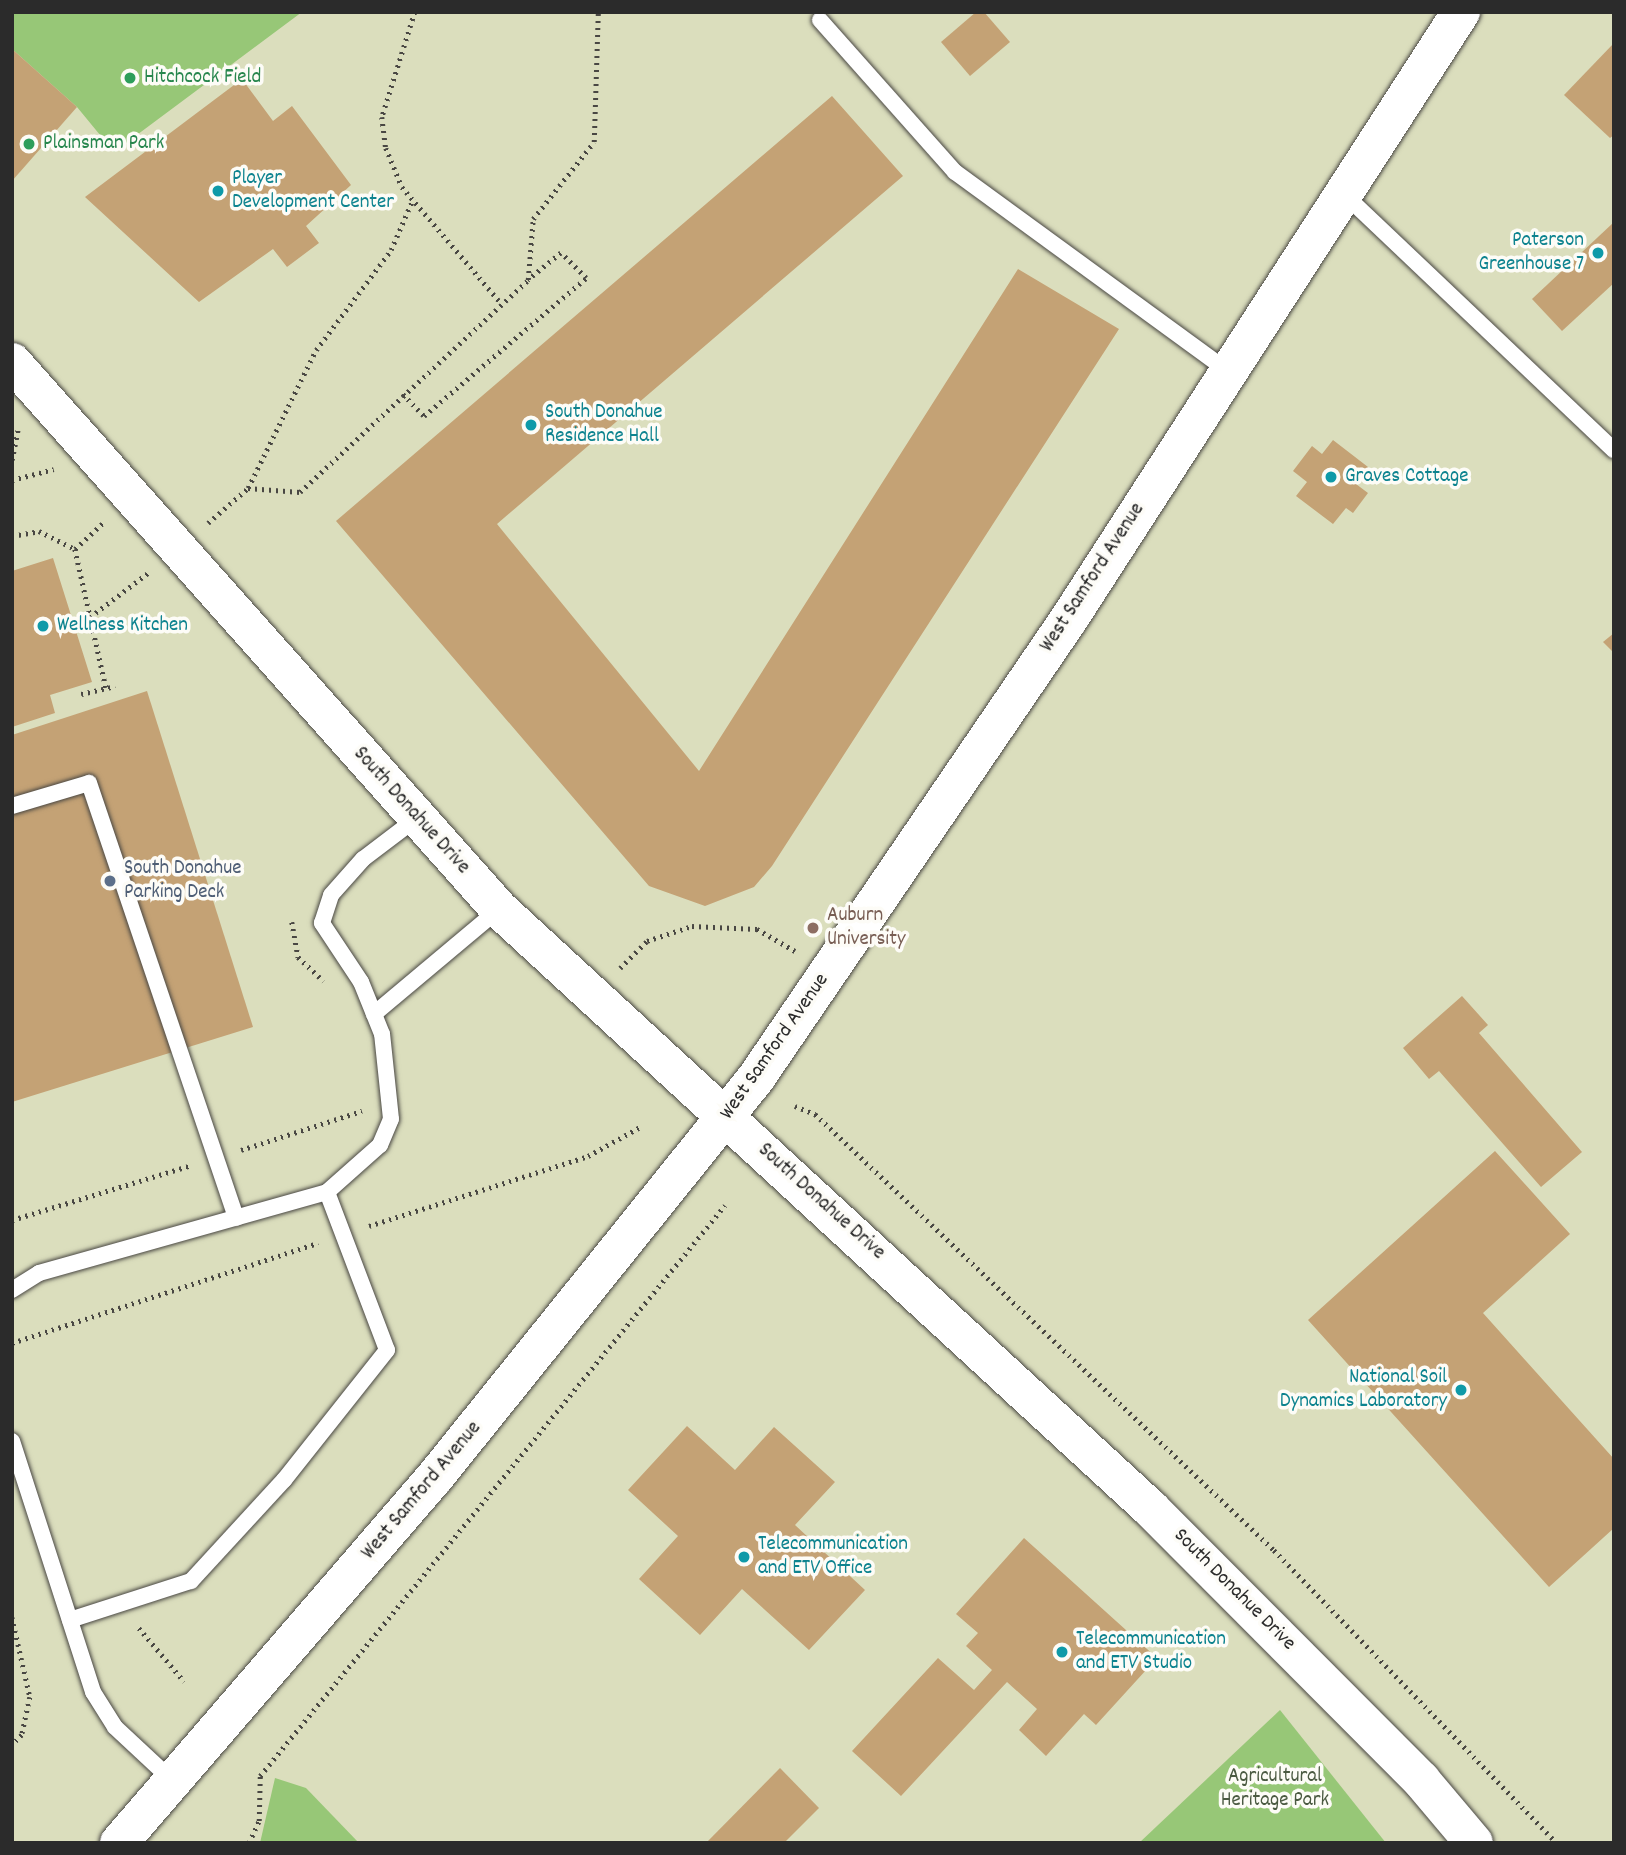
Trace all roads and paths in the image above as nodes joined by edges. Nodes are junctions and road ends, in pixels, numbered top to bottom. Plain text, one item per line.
1 (415, 12) edge
2 (598, 12) edge
3 (1461, 12) edge
4 (820, 20) dead end
5 (1342, 193) junction
6 (413, 199) junction
7 (528, 280) junction
8 (501, 303) junction
9 (12, 362) edge
10 (1227, 370) junction
11 (404, 394) junction
12 (18, 429) dead end
13 (1614, 450) edge
14 (12, 460) edge
15 (54, 470) dead end
16 (12, 480) edge
17 (247, 488) junction
18 (103, 523) dead end
19 (205, 526) dead end
20 (12, 536) edge
21 (75, 549) junction
22 (148, 573) dead end
23 (90, 617) junction
24 (115, 686) dead end
25 (106, 688) junction
26 (81, 694) dead end
27 (12, 806) edge
28 (417, 818) junction
29 (499, 909) junction
30 (294, 916) dead end
31 (797, 952) dead end
32 (617, 971) dead end
33 (330, 987) dead end
34 (374, 1014) junction
35 (369, 1100) dead end
36 (795, 1106) dead end
37 (727, 1118) junction
38 (218, 1157) junction
39 (327, 1192) junction
40 (725, 1205) dead end
41 (236, 1218) junction
42 (12, 1220) edge
43 (12, 1290) edge
44 (12, 1441) edge
45 (126, 1602) junction
46 (12, 1617) edge
47 (70, 1620) junction
48 (184, 1681) dead end
49 (12, 1745) edge
50 (173, 1781) junction
51 (119, 1843) edge
52 (249, 1843) edge
53 (1474, 1843) edge
54 (1556, 1843) edge

1 - 6 path
2 - 7 path
3 - 5 street, West Samford Avenue
4 - 10 lane
5 - 10 street, West Samford Avenue
5 - 13 lane
6 - 8 path
6 - 17 path
7 - 8 path
7 - 11 path
8 - 11 path
9 - 28 street, South Donahue Drive
10 - 37 street, West Samford Avenue
11 - 17 path
12 - 14 path
15 - 16 path
17 - 19 path
18 - 21 path
20 - 21 path
21 - 23 path
22 - 23 path
23 - 25 path
24 - 25 path
25 - 26 path
27 - 38 lane
28 - 29 street, South Donahue Drive
28 - 34 lane
29 - 34 lane
29 - 37 street, South Donahue Drive
30 - 33 path
31 - 32 path
34 - 39 lane
35 - 38 path
36 - 54 path
37 - 50 street, West Samford Avenue
37 - 53 street, South Donahue Drive
38 - 41 lane
38 - 42 path
39 - 41 lane
39 - 45 lane
40 - 52 path
41 - 43 lane
44 - 47 lane
45 - 47 lane
45 - 48 path
46 - 49 path
47 - 50 lane
50 - 51 street, West Samford Avenue

